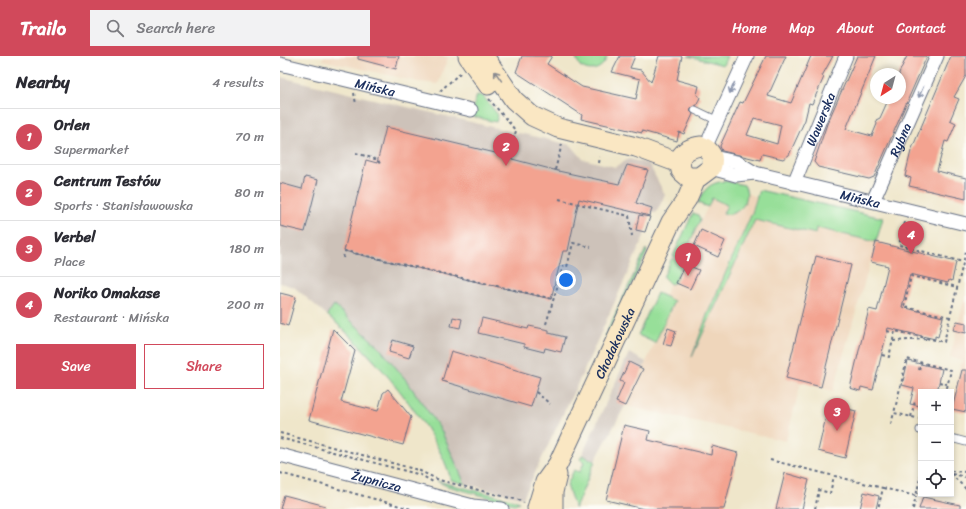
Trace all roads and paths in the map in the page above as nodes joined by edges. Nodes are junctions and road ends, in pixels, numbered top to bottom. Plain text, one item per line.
1 (747, 56) edge
2 (846, 56) edge
3 (937, 56) edge
4 (475, 58) edge
5 (280, 64) edge
6 (354, 94) dead end
7 (487, 97) dead end
8 (430, 100) junction
9 (356, 104) dead end
10 (471, 110) dead end
11 (695, 110) dead end
12 (718, 120) junction
13 (560, 136) junction
14 (356, 153) dead end
15 (508, 156) dead end
16 (600, 157) dead end
17 (599, 163) dead end
18 (696, 163) junction
19 (380, 164) dead end
20 (555, 170) dead end
21 (794, 183) junction
22 (559, 199) dead end
23 (873, 201) junction
24 (905, 221) dead end
25 (966, 224) edge
26 (632, 236) dead end
27 (592, 248) dead end
28 (966, 251) edge
29 (343, 258) dead end
30 (963, 262) junction
31 (556, 280) dead end
32 (559, 281) junction
33 (957, 287) junction
34 (553, 299) junction
35 (950, 317) junction
36 (546, 324) dead end
37 (887, 331) dead end
38 (895, 333) junction
39 (928, 338) junction
40 (893, 341) junction
41 (882, 355) dead end
42 (921, 362) junction
43 (919, 370) dead end
44 (939, 382) dead end
45 (947, 384) junction
46 (946, 389) edge
47 (536, 392) dead end
48 (915, 400) dead end
49 (550, 404) dead end
50 (894, 412) junction
51 (911, 417) junction
52 (918, 418) edge
53 (891, 424) dead end
54 (280, 433) edge
55 (280, 438) edge
56 (954, 439) edge
57 (966, 442) edge
58 (280, 455) edge
59 (770, 460) dead end
60 (966, 472) edge
61 (280, 473) edge
62 (954, 473) edge
63 (954, 474) edge
64 (834, 476) junction
65 (954, 476) edge
66 (966, 477) edge
67 (435, 483) dead end
68 (918, 487) edge
69 (883, 488) junction
70 (966, 489) edge
71 (916, 496) junction
72 (475, 508) edge
73 (541, 508) edge
74 (411, 509) edge
75 (502, 509) edge
76 (815, 509) edge
77 (878, 509) edge
78 (913, 509) edge

1 -> 12 street, Chodakowska
2 - 21 street, Wawerska
3 -> 23 street, Rybna
4 - 8 path
4 - 13 street, Mińska
5 - 8 street, Mińska
6 - 9 path
7 - 15 path
8 - 10 street, Mińska
11 - 12 lane
12 - 18 street, Chodakowska
13 - 18 street, Mińska
13 - 20 path
14 - 19 path
16 - 17 path
18 - 21 street, Mińska
18 - 73 street, Chodakowska
21 - 23 street, Mińska
22 - 26 path
23 - 25 street, Mińska
24 - 30 path
27 - 32 path
28 - 30 path
29 - 34 path
30 - 33 path
31 - 32 path
32 - 34 path
33 - 35 path
33 - 35 path
34 - 36 path
35 - 39 path
37 - 38 path
38 - 39 path
38 - 40 path
39 - 40 path
40 - 41 path
42 - 43 path
42 - 45 path
42 - 50 path
44 - 45 path
45 - 46 path
47 - 49 path
48 - 51 path
50 - 51 path
50 - 53 path
51 - 52 path
54 - 73 path
55 - 67 path
56 - 57 lane
58 - 72 street, Żupnicza
59 - 64 path
60 - 62 path
61 - 74 path
63 - 66 path
64 - 69 path
64 - 76 path
65 - 70 path
68 - 71 path
69 - 71 path
69 - 77 path
71 - 78 path
72 - 75 street, Żupnicza

